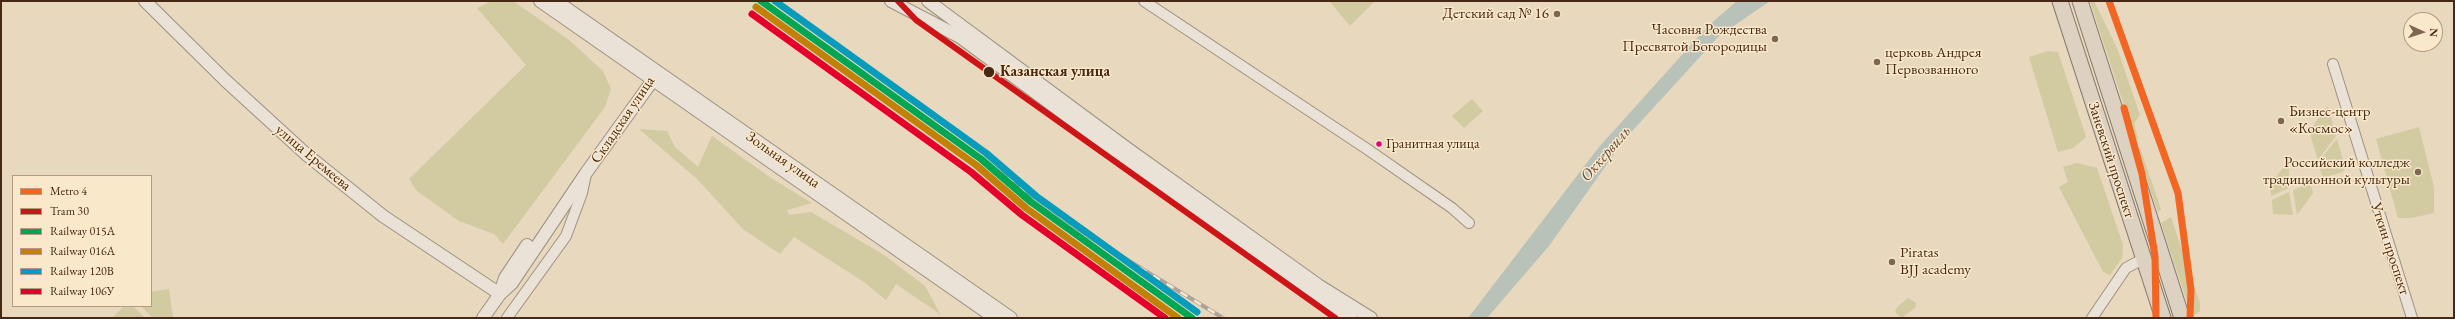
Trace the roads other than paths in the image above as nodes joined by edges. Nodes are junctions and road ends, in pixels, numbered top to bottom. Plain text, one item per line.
1 (145, 1) edge
2 (540, 1) edge
3 (556, 1) edge
4 (891, 1) edge
5 (928, 1) edge
6 (1144, 1) edge
7 (2060, 1) edge
8 (2080, 1) edge
9 (2333, 64) dead end
10 (652, 76) junction
11 (586, 173) junction
12 (1469, 223) dead end
13 (2143, 259) junction
14 (500, 294) junction
15 (483, 318) edge
16 (507, 318) edge
17 (995, 318) edge
18 (1011, 318) edge
19 (1351, 318) edge
20 (1371, 318) edge
21 (2092, 318) edge
22 (2163, 318) edge
23 (2182, 318) edge
24 (2412, 318) edge

1 - 14 street, улица Еремеева
2 - 10 street, Зольная улица
3 - 10 street, Зольная улица
4 - 19 street
5 - 20 street
6 - 12 street
7 - 13 main road, Заневский проспект
8 - 23 main road, Заневский проспект
9 - 24 street, Уткин проспект
10 - 11 street, Складская улица
10 - 14 street, Складская улица
10 - 17 street, Зольная улица
10 - 18 street, Зольная улица
11 - 14 street, Складская улица
11 - 16 street
13 - 21 street
13 - 22 main road, Заневский проспект
14 - 15 street, Складская улица

